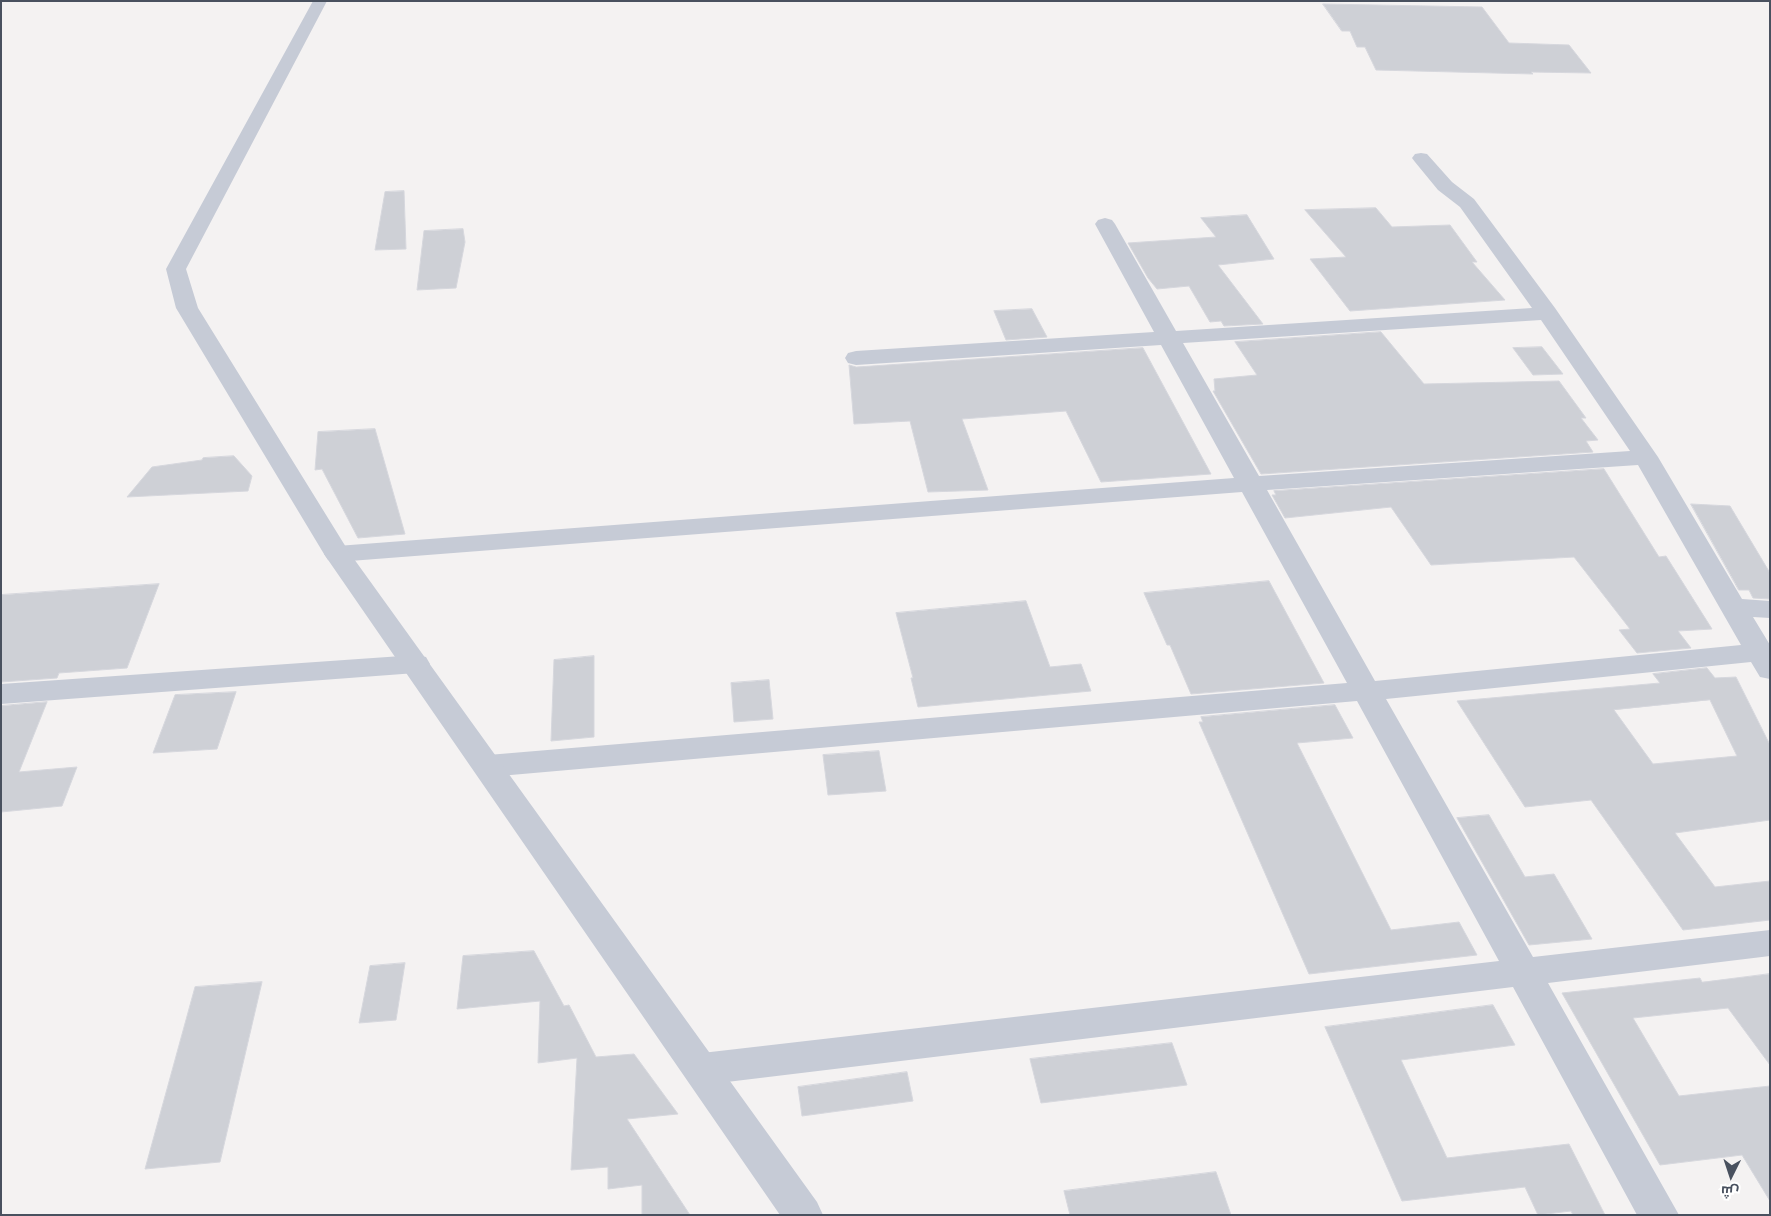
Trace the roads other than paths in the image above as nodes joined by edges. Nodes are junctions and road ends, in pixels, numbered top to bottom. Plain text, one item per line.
1 (320, 1) edge
2 (1421, 158) dead end
3 (1105, 224) dead end
4 (1547, 312) junction
5 (1169, 338) junction
6 (856, 358) dead end
7 (1646, 457) junction
8 (1250, 484) junction
9 (337, 554) junction
10 (1734, 607) junction
11 (1770, 610) edge
12 (1764, 661) edge
13 (416, 664) junction
14 (1367, 690) junction
15 (1, 694) edge
16 (488, 766) junction
17 (1770, 943) edge
18 (1524, 972) junction
19 (702, 1068) junction
20 (803, 1215) edge
21 (1659, 1215) edge

1 - 9 street
2 - 4 street
3 - 5 street
4 - 5 street
4 - 7 street
5 - 6 street
5 - 8 street
7 - 8 street
7 - 10 street
8 - 9 street
8 - 14 street
9 - 13 street
10 - 11 street
10 - 12 street
12 - 14 street
13 - 15 street
13 - 16 street
14 - 16 street
14 - 18 street
16 - 19 street
17 - 18 street
18 - 19 street
18 - 21 street
19 - 20 street

